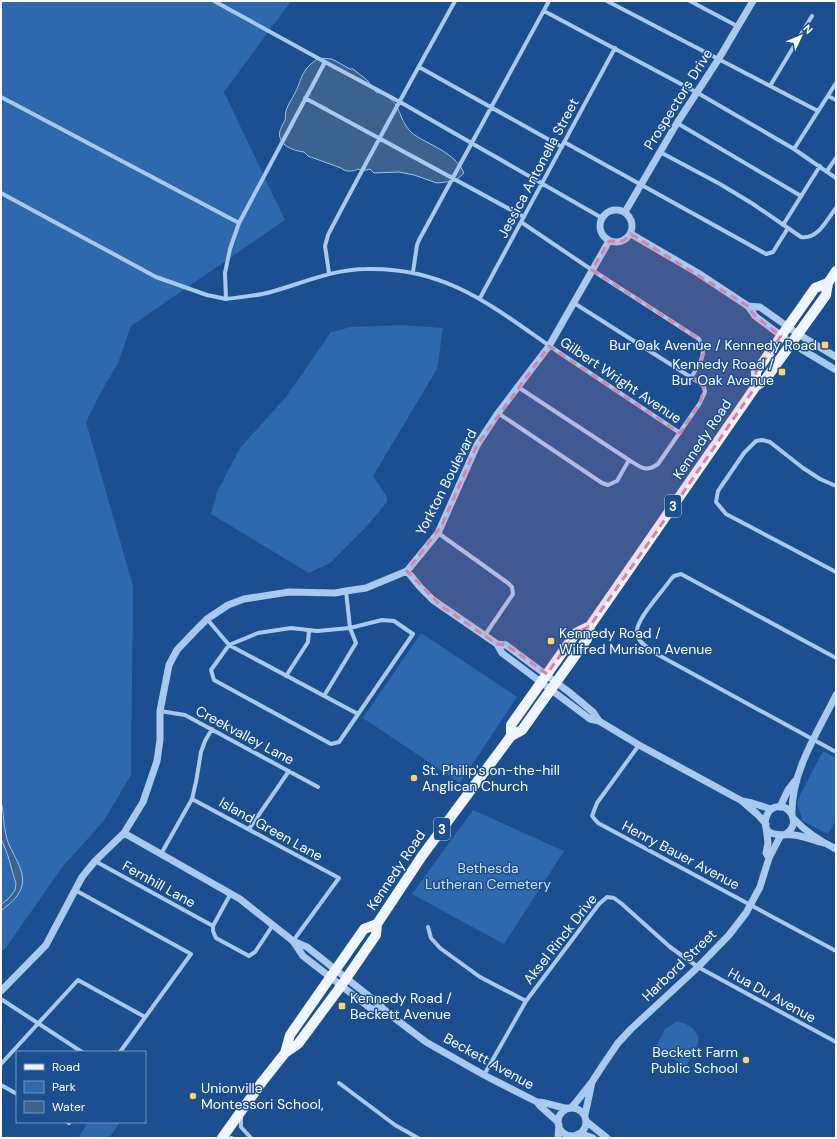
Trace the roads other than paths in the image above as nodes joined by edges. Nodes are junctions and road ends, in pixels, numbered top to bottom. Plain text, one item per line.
1 (214, 1) edge
2 (454, 1) edge
3 (549, 1) edge
4 (606, 1) edge
5 (690, 1) edge
6 (753, 1) edge
7 (544, 11) junction
8 (812, 16) dead end
9 (737, 26) junction
10 (615, 48) junction
11 (718, 60) junction
12 (325, 62) junction
13 (419, 67) junction
14 (836, 83) edge
15 (770, 86) junction
16 (696, 92) junction
17 (828, 96) junction
18 (1, 97) edge
19 (305, 98) junction
20 (836, 100) edge
21 (400, 102) junction
22 (491, 106) junction
23 (818, 111) junction
24 (677, 123) junction
25 (379, 138) junction
26 (564, 142) junction
27 (471, 143) junction
28 (562, 147) junction
29 (794, 148) junction
30 (659, 152) junction
31 (836, 158) edge
32 (820, 166) junction
33 (827, 171) junction
34 (452, 178) junction
35 (836, 178) edge
36 (542, 184) junction
37 (641, 184) junction
38 (1, 193) edge
39 (801, 196) junction
40 (836, 208) edge
41 (625, 212) junction
42 (524, 216) junction
43 (602, 218) junction
44 (239, 222) junction
45 (521, 222) junction
46 (783, 225) junction
47 (788, 228) junction
48 (630, 234) junction
49 (609, 240) junction
50 (592, 270) junction
51 (836, 271) edge
52 (413, 272) junction
53 (329, 274) junction
54 (828, 283) junction
55 (480, 298) junction
56 (226, 299) junction
57 (574, 302) junction
58 (748, 306) junction
59 (787, 327) junction
60 (798, 334) junction
61 (781, 336) junction
62 (791, 343) junction
63 (549, 346) junction
64 (836, 357) edge
65 (836, 370) edge
66 (690, 378) junction
67 (756, 386) junction
68 (518, 387) junction
69 (498, 414) junction
70 (680, 433) junction
71 (629, 460) junction
72 (836, 486) edge
73 (438, 533) junction
74 (407, 571) junction
75 (836, 572) edge
76 (346, 591) junction
77 (207, 619) junction
78 (590, 626) junction
79 (350, 628) junction
80 (309, 630) junction
81 (486, 635) junction
82 (229, 645) junction
83 (836, 658) edge
84 (286, 676) junction
85 (544, 678) junction
86 (554, 686) junction
87 (836, 695) edge
88 (324, 696) junction
89 (160, 711) junction
90 (358, 714) junction
91 (212, 729) junction
92 (511, 736) junction
93 (814, 740) junction
94 (638, 745) junction
95 (836, 752) edge
96 (289, 771) junction
97 (796, 780) junction
98 (318, 787) dead end
99 (192, 799) junction
100 (742, 801) junction
101 (780, 807) junction
102 (772, 809) junction
103 (793, 816) junction
104 (766, 825) junction
105 (249, 829) junction
106 (124, 833) junction
107 (783, 835) junction
108 (824, 843) junction
109 (836, 849) edge
110 (162, 854) junction
111 (769, 858) junction
112 (95, 861) junction
113 (75, 890) junction
114 (231, 892) junction
115 (751, 905) junction
116 (377, 924) junction
117 (272, 925) junction
118 (213, 926) junction
119 (428, 927) dead end
120 (293, 941) junction
121 (836, 951) edge
122 (698, 967) junction
123 (333, 973) junction
124 (344, 982) junction
125 (1, 991) edge
126 (1, 999) edge
127 (526, 1001) junction
128 (145, 1017) junction
129 (38, 1023) junction
130 (836, 1042) edge
131 (80, 1051) edge
132 (121, 1051) edge
133 (286, 1053) junction
134 (1, 1064) edge
135 (484, 1075) junction
136 (592, 1082) junction
137 (339, 1083) dead end
138 (1, 1085) edge
139 (16, 1093) edge
140 (537, 1102) junction
141 (570, 1108) junction
142 (241, 1111) junction
143 (586, 1118) junction
144 (558, 1124) junction
145 (576, 1136) edge
146 (222, 1138) edge
147 (251, 1138) edge
148 (418, 1138) edge
149 (558, 1138) edge
150 (593, 1138) edge
151 (607, 1138) edge

1 - 12 street
2 - 13 street
3 - 7 street
4 - 11 street
5 - 9 street
6 - 9 street, Prospectors Drive
7 - 10 street
7 - 22 street
8 - 15 street
9 - 11 street, Prospectors Drive
10 - 16 street
10 - 26 street, Jessica Antonella Street
11 - 15 street
11 - 16 street, Prospectors Drive
12 - 19 street
12 - 21 street
13 - 21 street
13 - 22 street
14 - 17 street
15 - 23 street
16 - 24 street, Prospectors Drive
16 - 29 street
17 - 20 street
17 - 23 street
18 - 44 street
19 - 25 street
19 - 44 street
21 - 25 street
21 - 27 street
22 - 27 street
22 - 28 street
23 - 29 street
24 - 30 street, Prospectors Drive
24 - 39 street
25 - 34 street
25 - 53 street
26 - 28 street, Jessica Antonella Street
26 - 37 street
27 - 34 street
27 - 36 street
28 - 36 street, Jessica Antonella Street
29 - 32 street
30 - 37 street, Prospectors Drive
30 - 46 street
31 - 33 street
32 - 33 street
32 - 39 street
33 - 35 street
34 - 42 street
34 - 52 street
36 - 42 street, Jessica Antonella Street
36 - 43 street
37 - 41 street, Prospectors Drive
37 - 47 street
38 - 56 street
39 - 46 street
40 - 47 street
41 - 43 street
41 - 48 street
42 - 45 street, Jessica Antonella Street
43 - 49 street
44 - 56 street
45 - 50 street
45 - 55 street, Jessica Antonella Street
46 - 47 street
48 - 49 street
48 - 58 street
49 - 50 street, Yorkton Boulevard
50 - 57 street, Yorkton Boulevard
50 - 66 street
51 - 54 main road, Kennedy Road / 3
52 - 53 street, Gilbert Wright Avenue
52 - 55 street, Gilbert Wright Avenue
53 - 56 street, Gilbert Wright Avenue
54 - 59 main road, Kennedy Road / 3
54 - 60 main road, Kennedy Road / 3
55 - 63 street, Gilbert Wright Avenue
57 - 63 street, Yorkton Boulevard
57 - 66 street
58 - 59 street
58 - 61 street
59 - 60 street
59 - 61 main road, Kennedy Road / 3
60 - 62 main road, Kennedy Road / 3
60 - 64 street
61 - 62 street
61 - 67 main road, Kennedy Road / 3
62 - 65 street
62 - 67 main road, Kennedy Road / 3
63 - 68 street, Yorkton Boulevard
63 - 70 street, Gilbert Wright Avenue
66 - 70 street
67 - 78 main road, Kennedy Road / 3
68 - 69 street, Yorkton Boulevard
68 - 71 street
69 - 71 street
69 - 73 street, Yorkton Boulevard
70 - 71 street
72 - 75 street
73 - 74 street, Yorkton Boulevard
73 - 81 street
74 - 76 street, Yorkton Boulevard
74 - 81 street
76 - 77 street, Yorkton Boulevard
76 - 79 street
77 - 82 street
77 - 89 street, Yorkton Boulevard
78 - 85 main road, Kennedy Road / 3
78 - 86 main road, Kennedy Road / 3
79 - 80 street
79 - 88 street
79 - 90 street
80 - 82 street
80 - 84 street
81 - 85 street
82 - 84 street
82 - 90 street
83 - 93 street
84 - 88 street
85 - 86 street
85 - 92 main road, Kennedy Road / 3
86 - 92 main road, Kennedy Road / 3
86 - 94 street
87 - 93 street
88 - 90 street
89 - 91 street, Creekvalley Lane
89 - 106 street, Yorkton Boulevard
91 - 96 street, Creekvalley Lane
91 - 99 street
92 - 116 main road, Kennedy Road / 3
93 - 95 street
93 - 97 street
94 - 100 street
94 - 115 street, Henry Bauer Avenue
96 - 98 street, Creekvalley Lane
96 - 105 street
97 - 101 street
97 - 103 street
99 - 105 street, Island Green Lane
99 - 110 street
100 - 102 street
100 - 104 street
101 - 102 street
101 - 103 street
102 - 104 street
103 - 107 street
103 - 108 street
104 - 107 street
104 - 111 street, Harbord Street
105 - 120 street, Island Green Lane
106 - 110 street, Beckett Avenue
106 - 112 street, Yorkton Boulevard
107 - 108 street
107 - 111 street, Harbord Street
108 - 109 street
110 - 114 street, Beckett Avenue
111 - 115 street, Harbord Street
112 - 113 street, Yorkton Boulevard
112 - 118 street, Fernhill Lane
113 - 125 street, Yorkton Boulevard
113 - 128 street
114 - 117 street, Beckett Avenue
114 - 118 street
115 - 121 street, Henry Bauer Avenue
115 - 122 street, Harbord Street
116 - 123 main road, Kennedy Road / 3
116 - 124 main road, Kennedy Road / 3
117 - 118 street, Fernhill Lane
117 - 120 street, Beckett Avenue
119 - 127 street
120 - 123 street, Beckett Avenue
122 - 127 street, Aksel Rinck Drive
122 - 130 street, Hua Du Avenue
122 - 136 street, Harbord Street
123 - 124 street, Beckett Avenue
123 - 133 main road, Kennedy Road / 3
124 - 133 main road, Kennedy Road / 3
124 - 135 street, Beckett Avenue
126 - 129 street
127 - 135 street, Aksel Rinck Drive
128 - 129 street
128 - 132 street
129 - 131 street
129 - 134 street
133 - 142 main road, Kennedy Road / 3
135 - 140 street, Beckett Avenue
136 - 141 street, Harbord Street
136 - 143 street, Harbord Street
137 - 148 street
138 - 139 street
140 - 141 street, Beckett Avenue
140 - 144 street, Beckett Avenue
141 - 143 street
141 - 144 street
142 - 146 main road, Kennedy Road / 3
142 - 147 street
143 - 145 street
143 - 151 street
144 - 145 street
144 - 149 street
145 - 150 street

